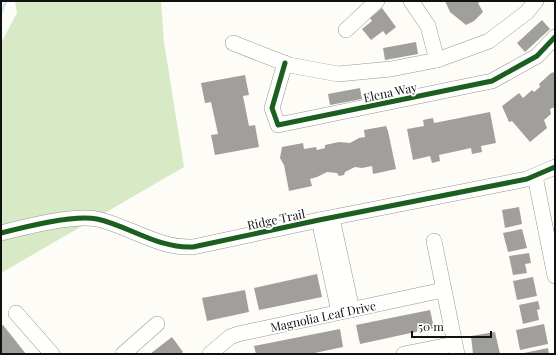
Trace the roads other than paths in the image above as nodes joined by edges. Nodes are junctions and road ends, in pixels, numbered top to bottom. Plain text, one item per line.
1 (377, 1) edge
2 (411, 1) edge
3 (536, 1) edge
4 (346, 30) dead end
5 (555, 37) edge
6 (233, 43) dead end
7 (437, 60) junction
8 (285, 63) junction
9 (555, 167) edge
10 (535, 176) junction
11 (325, 219) junction
12 (1, 233) edge
13 (434, 241) dead end
14 (554, 266) edge
15 (443, 290) junction
16 (346, 311) junction
17 (16, 313) dead end
18 (157, 324) dead end
19 (456, 349) edge
20 (52, 354) edge
21 (123, 354) edge
22 (210, 354) edge
23 (404, 354) edge

1 - 4 street
2 - 7 street
3 - 7 street, Elena Way
5 - 8 street, Elena Way
6 - 8 street, Elena Way
7 - 8 street, Elena Way
9 - 10 street, Ridge Trail
10 - 11 street, Ridge Trail
10 - 14 street
11 - 12 street, Ridge Trail
11 - 16 street
13 - 15 street
15 - 16 street, Magnolia Leaf Drive
15 - 19 street
16 - 22 street, Magnolia Leaf Drive
17 - 20 street
18 - 21 street
19 - 23 street

